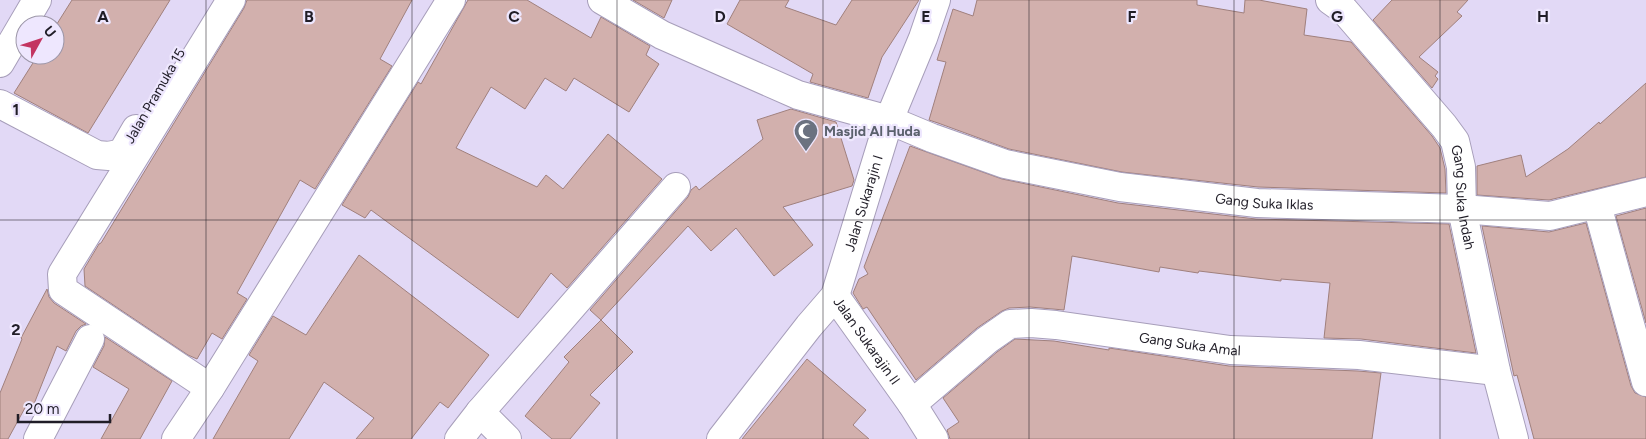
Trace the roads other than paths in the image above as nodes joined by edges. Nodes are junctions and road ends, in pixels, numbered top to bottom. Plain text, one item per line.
1 (37, 0) edge
2 (211, 0) edge
3 (231, 0) edge
4 (451, 0) edge
5 (602, 0) edge
6 (936, 0) edge
7 (1330, 0) edge
8 (0, 63) edge
9 (0, 104) edge
10 (890, 120) junction
11 (676, 186) dead end
12 (1646, 192) edge
13 (1598, 205) junction
14 (1462, 210) junction
15 (835, 296) junction
16 (90, 338) dead end
17 (1496, 372) junction
18 (1646, 382) edge
19 (210, 388) junction
20 (912, 404) junction
21 (480, 412) junction
22 (38, 439) edge
23 (176, 439) edge
24 (459, 439) edge
25 (507, 439) edge
26 (721, 439) edge
27 (934, 439) edge
28 (1514, 439) edge

1 - 8 street
2 - 9 street, Jalan Pramuka 15
3 - 19 street
4 - 19 street
5 - 10 street, Gang Suka Iklas
6 - 10 street, Jalan Sukarajin I
7 - 14 street, Gang Suka Indah
10 - 14 street, Gang Suka Iklas
10 - 15 street, Jalan Sukarajin I
11 - 21 street
12 - 13 street, Gang Suka Iklas
13 - 14 street, Gang Suka Iklas
13 - 18 street
14 - 17 street, Gang Suka Indah
15 - 20 street, Jalan Sukarajin II
15 - 26 street, Jalan Sukarajin II
16 - 22 street
17 - 20 street, Gang Suka Amal
17 - 28 street, Gang Suka Indah
19 - 23 street
20 - 27 street, Jalan Sukarajin II
21 - 24 street
21 - 25 street

